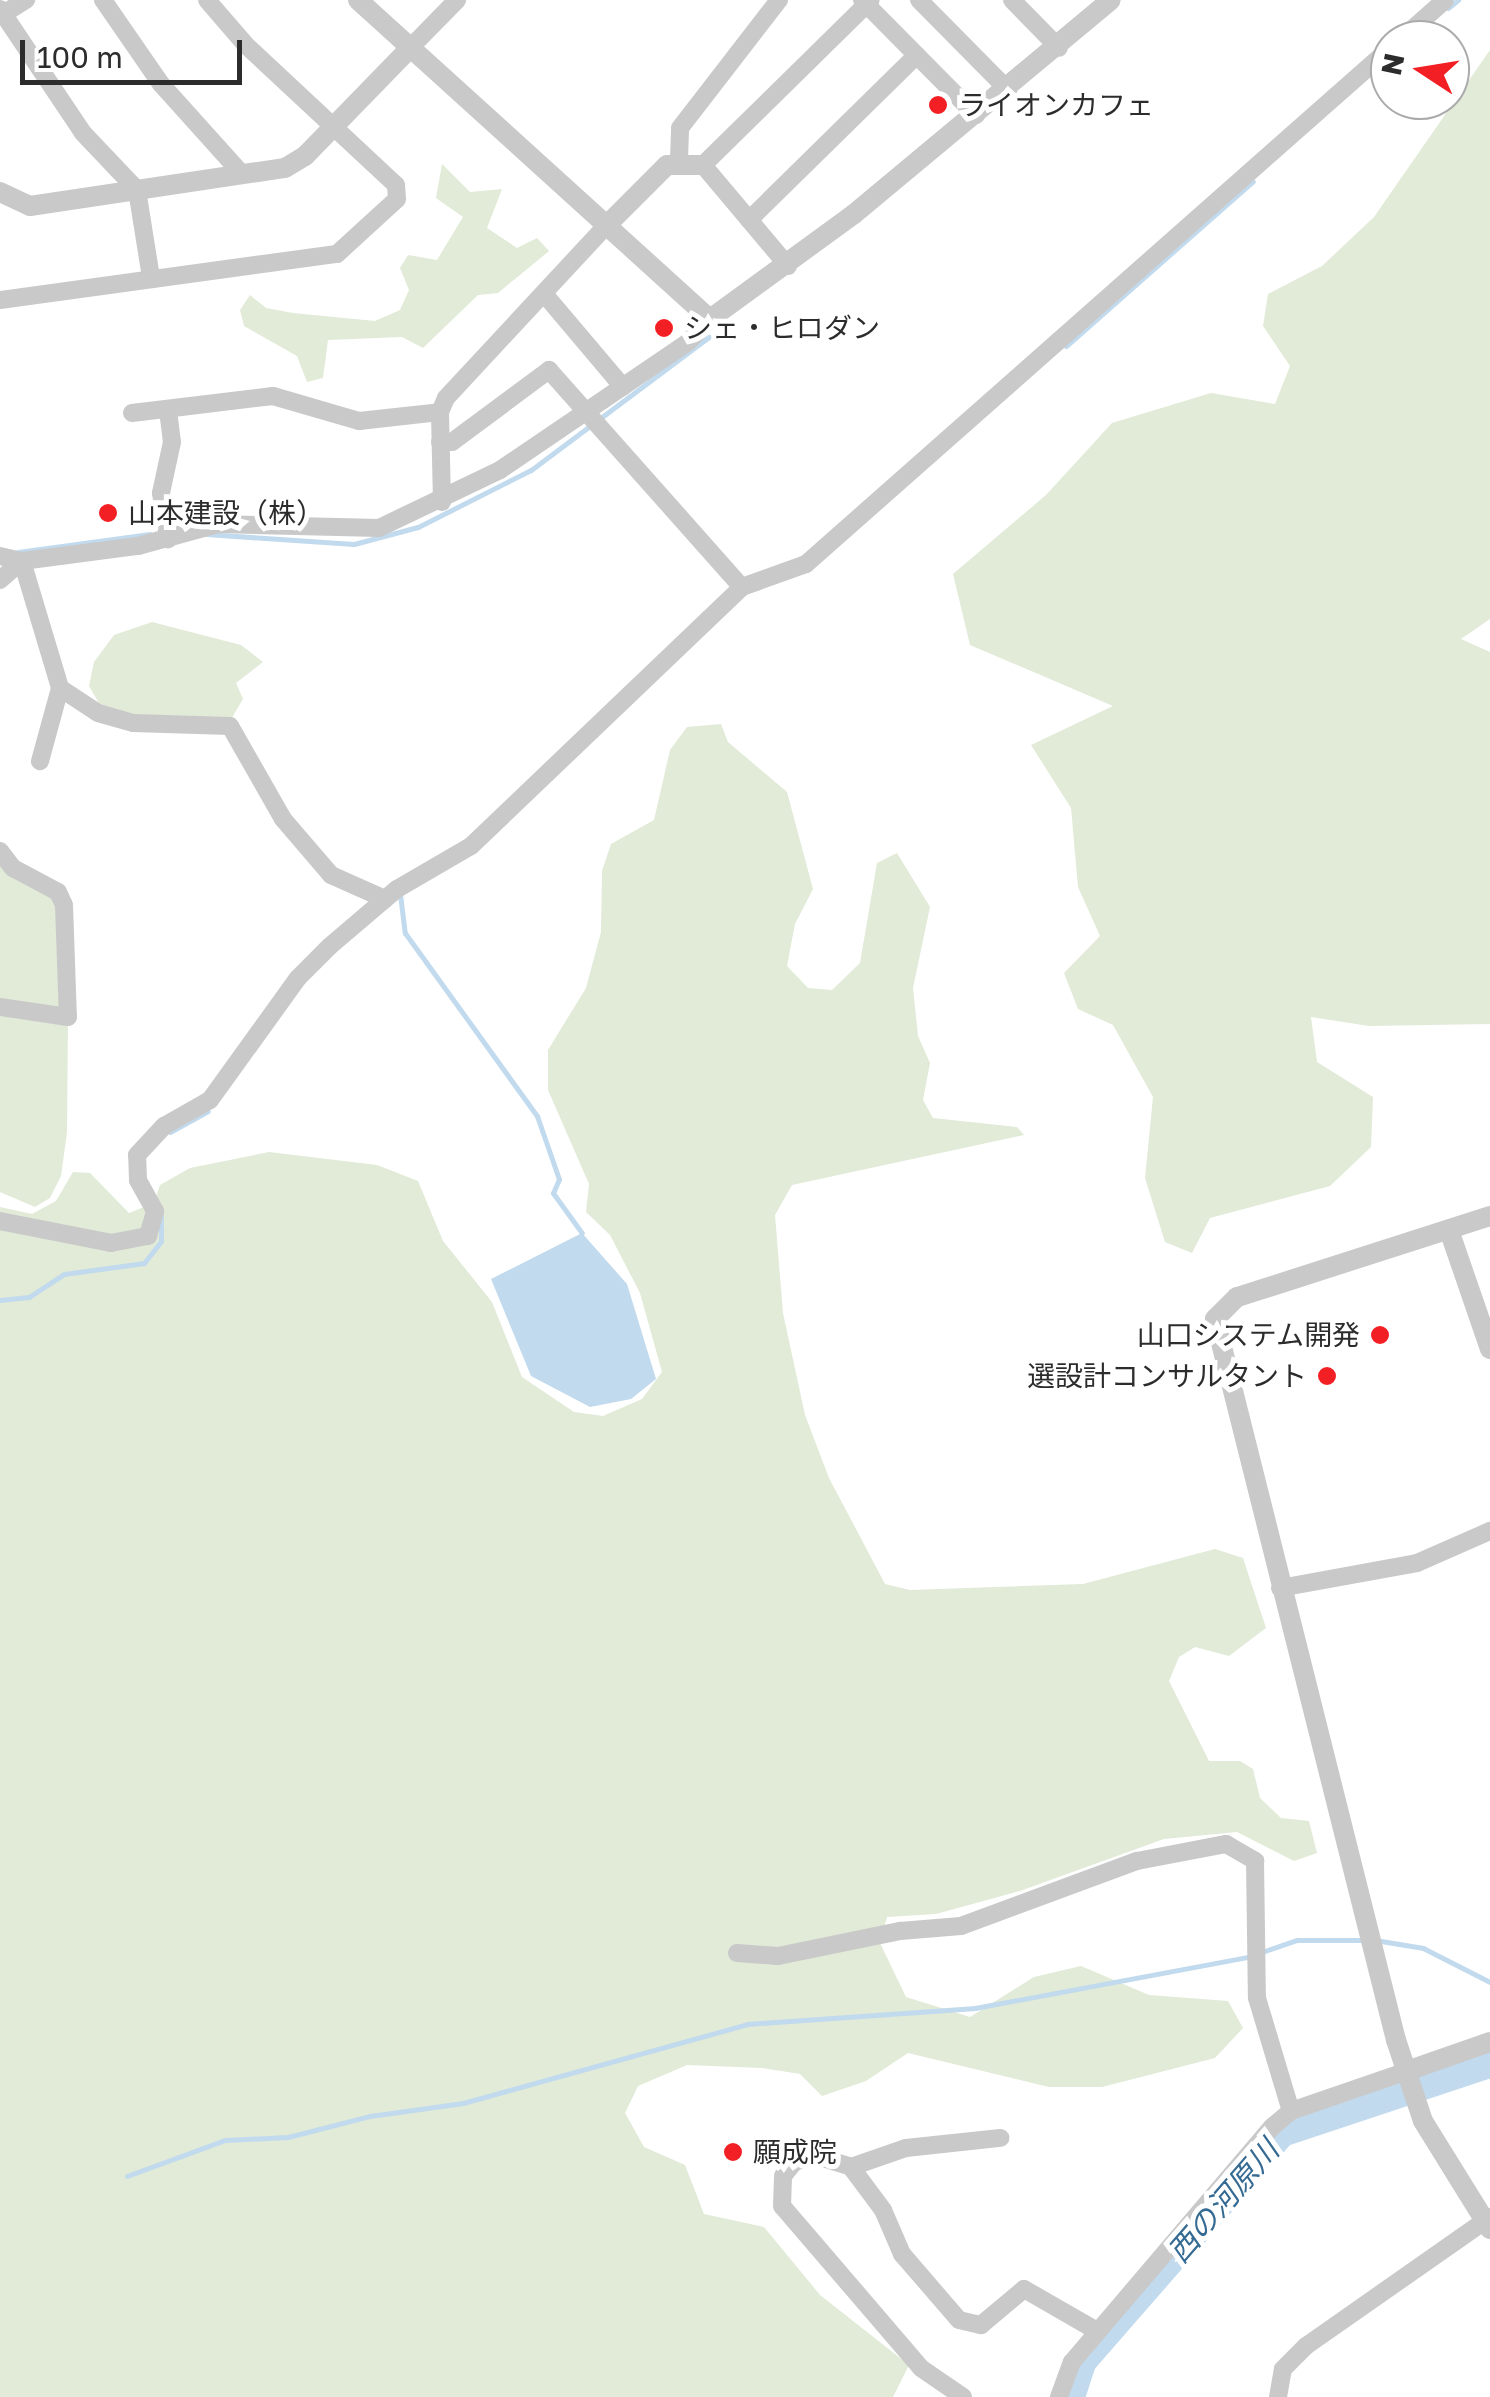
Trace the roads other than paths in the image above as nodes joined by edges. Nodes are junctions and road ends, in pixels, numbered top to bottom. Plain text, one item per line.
1 (26, 0) edge
2 (104, 0) edge
3 (208, 0) edge
4 (358, 0) edge
5 (457, 0) edge
6 (778, 0) edge
7 (920, 0) edge
8 (1012, 0) edge
9 (1445, 0) edge
10 (867, 1) edge
11 (1108, 1) edge
12 (1, 13) edge
13 (1422, 20) edge
14 (411, 48) junction
15 (1059, 48) junction
16 (917, 55) junction
17 (1370, 66) edge
18 (1008, 90) junction
19 (976, 115) junction
20 (334, 127) junction
21 (679, 160) junction
22 (703, 165) junction
23 (242, 174) junction
24 (136, 190) junction
25 (0, 192) edge
26 (749, 220) junction
27 (607, 225) junction
28 (788, 266) junction
29 (151, 277) junction
30 (546, 296) junction
31 (0, 300) edge
32 (710, 319) junction
33 (623, 387) junction
34 (168, 410) junction
35 (440, 412) junction
36 (132, 413) dead end
37 (586, 414) junction
38 (440, 442) junction
39 (442, 502) junction
40 (168, 539) junction
41 (0, 556) edge
42 (22, 561) junction
43 (0, 580) edge
44 (742, 588) junction
45 (60, 688) junction
46 (40, 760) dead end
47 (0, 851) edge
48 (385, 899) junction
49 (0, 1007) edge
50 (1490, 1216) edge
51 (0, 1221) edge
52 (1449, 1230) junction
53 (1490, 1350) edge
54 (1490, 1532) edge
55 (1280, 1588) junction
56 (737, 1953) dead end
57 (1490, 2042) edge
58 (1406, 2071) junction
59 (1291, 2111) junction
60 (1000, 2138) dead end
61 (851, 2167) junction
62 (1488, 2223) edge
63 (1097, 2331) junction
64 (963, 2397) edge
65 (1059, 2397) edge
66 (1278, 2397) edge

1 - 12 street
2 - 23 street
3 - 20 street
4 - 14 street
5 - 14 street
6 - 21 street
7 - 18 street
8 - 15 street
9 - 13 street
10 - 16 street
10 - 22 street
11 - 15 street
12 - 24 street
14 - 20 street
14 - 27 street
15 - 18 street
16 - 19 street
16 - 26 street
17 - 44 street
18 - 19 street
19 - 28 street
20 - 23 street
20 - 29 street
21 - 22 street
21 - 27 street
22 - 26 street
23 - 24 street
24 - 25 street
24 - 29 street
26 - 28 street
27 - 30 street
27 - 32 street
28 - 32 street
29 - 31 street
30 - 33 street
30 - 35 street
32 - 33 street
33 - 37 street
34 - 35 street
34 - 36 street
34 - 40 street
35 - 38 street
37 - 38 street
37 - 39 street
37 - 44 street
38 - 39 street
39 - 40 street
40 - 42 street
41 - 42 street
42 - 43 street
42 - 45 street
44 - 48 street
45 - 46 street
45 - 48 street
47 - 49 street
48 - 51 street
50 - 52 street
52 - 53 street
52 - 55 street
54 - 55 street
55 - 58 street
56 - 59 street
57 - 58 street
58 - 59 street
58 - 62 street
59 - 63 street
60 - 61 street
61 - 63 street
61 - 64 street
62 - 66 street
63 - 65 street

